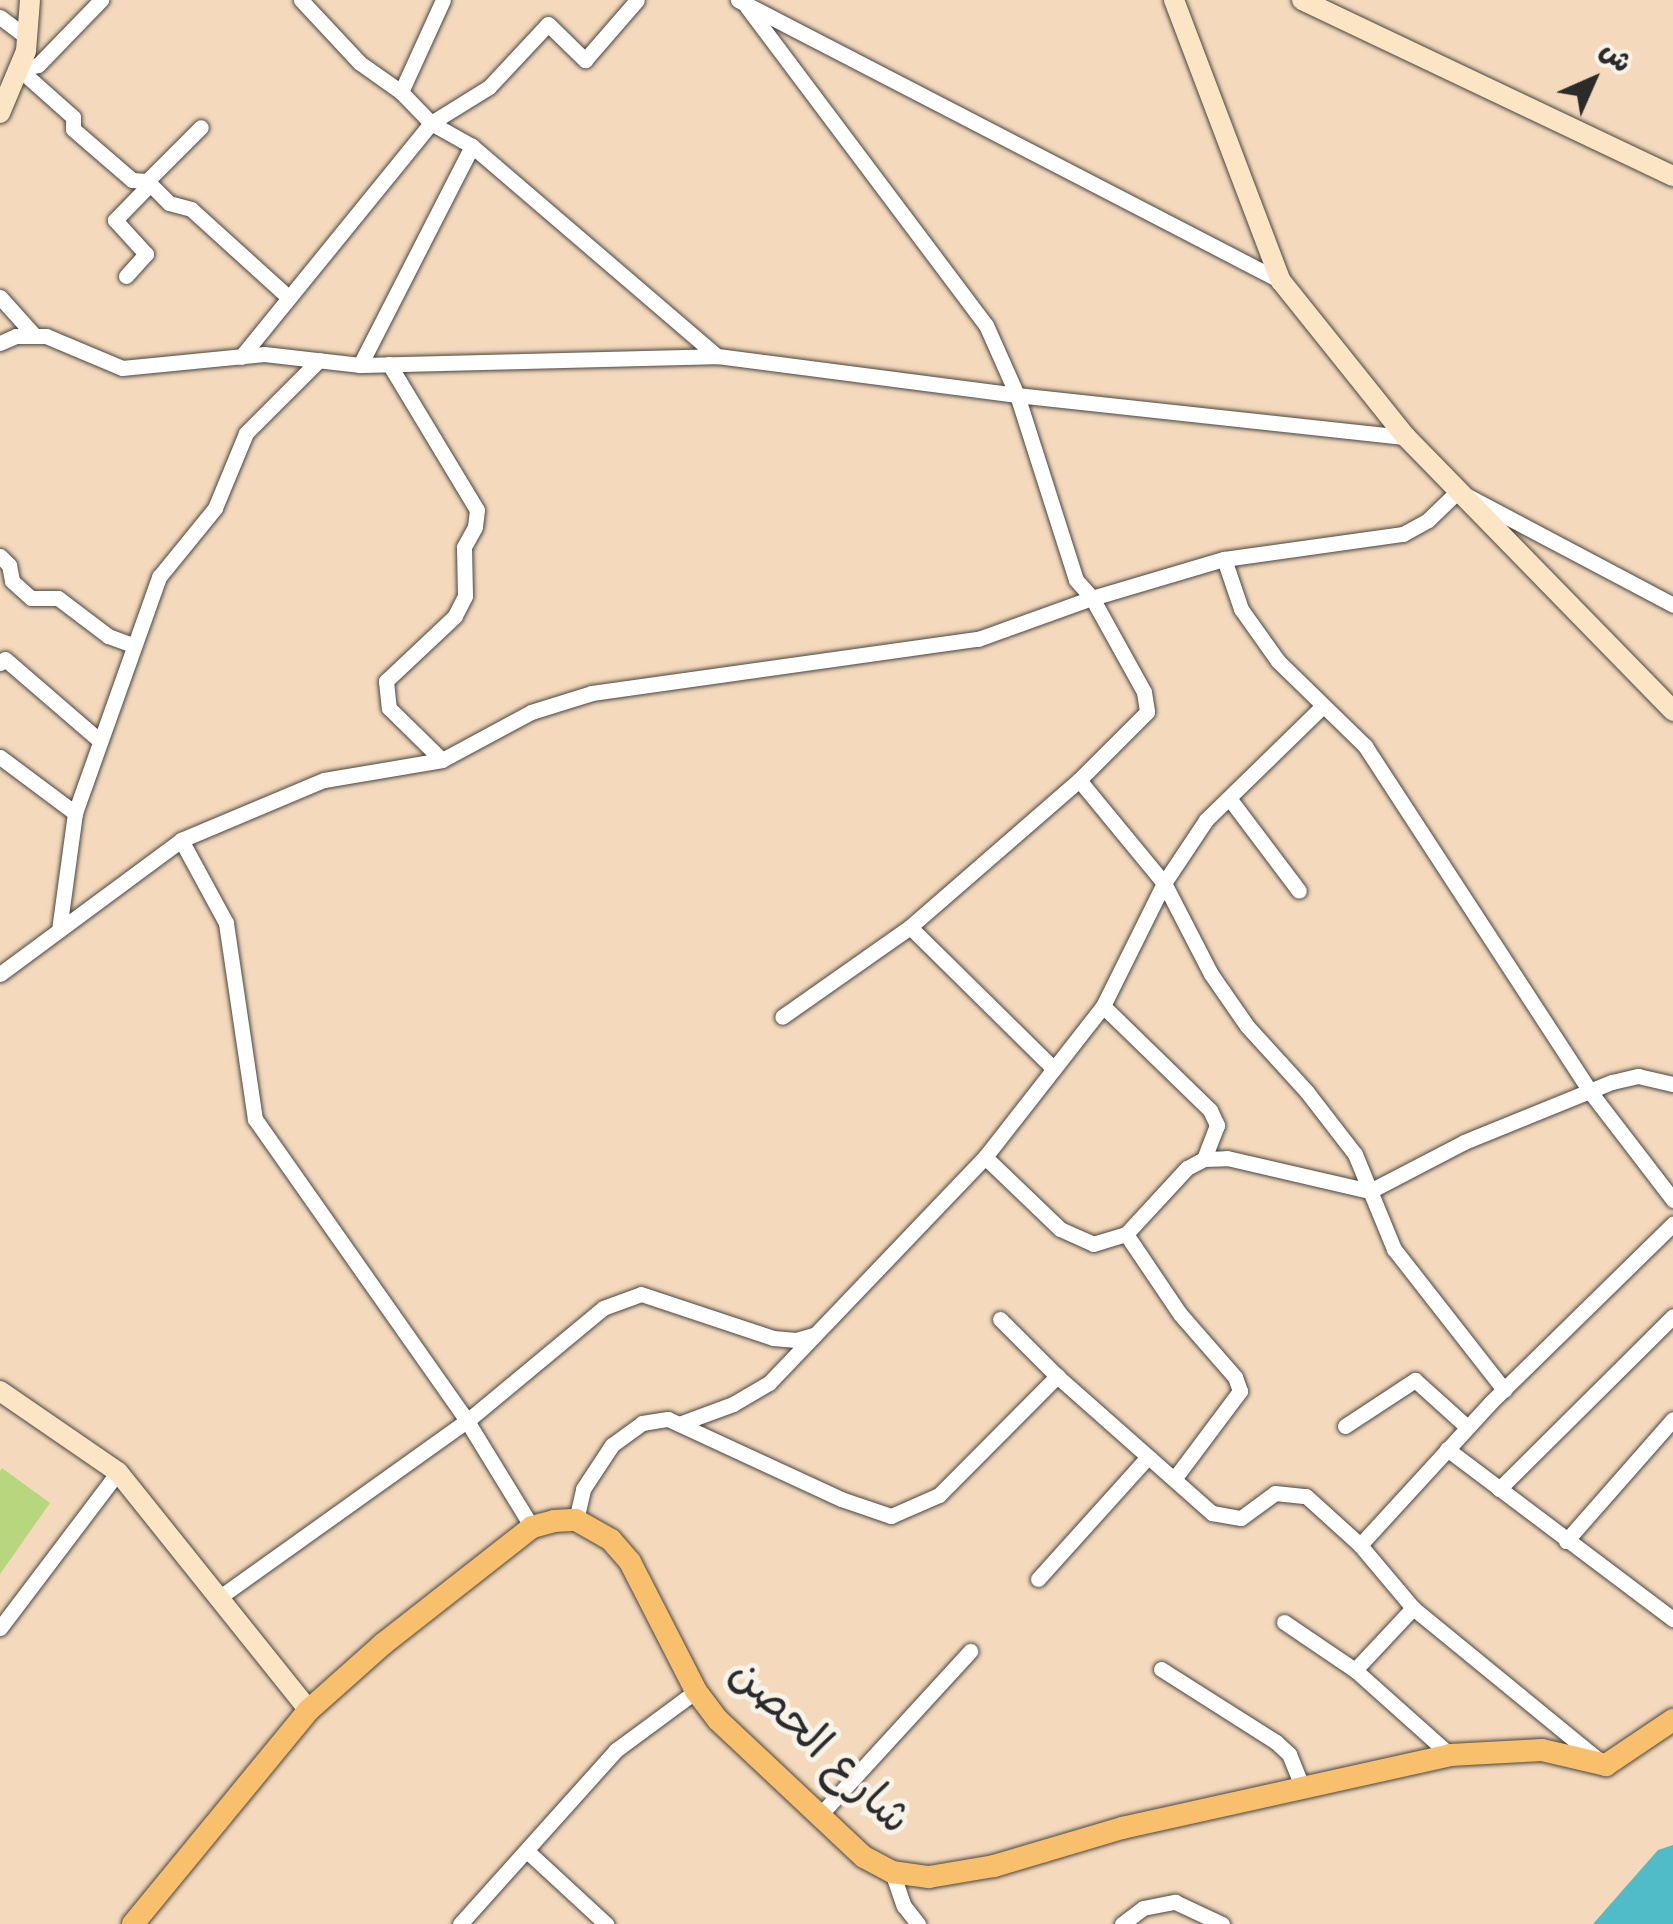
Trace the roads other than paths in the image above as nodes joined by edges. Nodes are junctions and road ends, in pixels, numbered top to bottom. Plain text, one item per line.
1 (30, 0) edge
2 (101, 0) edge
3 (301, 0) edge
4 (443, 0) edge
5 (637, 0) edge
6 (1174, 0) edge
7 (1302, 0) edge
8 (742, 4) edge
9 (0, 18) edge
10 (27, 37) junction
11 (18, 69) junction
12 (401, 92) junction
13 (0, 113) edge
14 (431, 123) junction
15 (201, 127) dead end
16 (472, 146) junction
17 (1673, 176) edge
18 (149, 182) junction
19 (126, 276) dead end
20 (1280, 280) junction
21 (0, 297) edge
22 (289, 298) junction
23 (35, 336) junction
24 (0, 343) edge
25 (717, 356) junction
26 (242, 357) junction
27 (319, 360) junction
28 (389, 364) junction
29 (360, 366) junction
30 (1016, 395) junction
31 (1406, 437) junction
32 (1458, 491) junction
33 (0, 556) edge
34 (1224, 558) junction
35 (1092, 598) junction
36 (1673, 605) edge
37 (133, 645) junction
38 (0, 663) edge
39 (1324, 706) junction
40 (1673, 711) edge
41 (100, 741) junction
42 (0, 756) edge
43 (442, 760) junction
44 (1079, 780) junction
45 (1229, 798) junction
46 (76, 813) junction
47 (181, 840) junction
48 (1164, 883) junction
49 (1299, 891) dead end
50 (910, 927) junction
51 (59, 930) junction
52 (0, 974) edge
53 (1103, 1006) junction
54 (782, 1017) dead end
55 (1054, 1069) junction
56 (1673, 1084) edge
57 (1591, 1093) junction
58 (985, 1156) junction
59 (1204, 1160) junction
60 (1370, 1191) junction
61 (1673, 1200) edge
62 (1673, 1224) edge
63 (1126, 1234) junction
64 (1673, 1316) edge
65 (1000, 1319) dead end
66 (818, 1334) junction
67 (1056, 1376) junction
68 (1504, 1390) junction
69 (0, 1392) edge
70 (1673, 1419) edge
71 (467, 1421) junction
72 (679, 1424) junction
73 (1345, 1426) dead end
74 (1467, 1427) junction
75 (1447, 1448) junction
76 (1148, 1458) junction
77 (118, 1472) junction
78 (1175, 1478) junction
79 (1498, 1489) junction
80 (576, 1520) junction
81 (532, 1527) junction
82 (1566, 1541) junction
83 (1360, 1545) junction
84 (1038, 1579) dead end
85 (216, 1599) junction
86 (1413, 1608) junction
87 (1673, 1619) edge
88 (1284, 1622) dead end
89 (0, 1628) edge
90 (970, 1651) dead end
91 (1161, 1669) dead end
92 (1355, 1670) junction
93 (696, 1691) junction
94 (310, 1710) junction
95 (1673, 1720) edge
96 (1450, 1755) junction
97 (1606, 1765) junction
98 (1302, 1788) junction
99 (819, 1816) junction
100 (526, 1851) junction
101 (892, 1872) junction
102 (134, 1924) edge
103 (460, 1924) edge
104 (606, 1924) edge
105 (918, 1924) edge
106 (1122, 1924) edge
107 (1222, 1924) edge

1 - 10 street
2 - 11 street
3 - 12 street
4 - 12 street
5 - 14 street
6 - 20 street
7 - 17 street
8 - 20 street
8 - 30 street
9 - 10 street
10 - 11 street
11 - 13 street
11 - 18 street
12 - 14 street
14 - 16 street
14 - 22 street
15 - 18 street
16 - 25 street
16 - 29 street
18 - 19 street
18 - 22 street
20 - 31 street
21 - 23 street
22 - 26 street
23 - 24 street
23 - 26 street
25 - 28 street
25 - 30 street
26 - 27 street
27 - 29 street
27 - 37 street
28 - 29 street
28 - 43 street
30 - 31 street
30 - 35 street
31 - 32 street
32 - 34 street
32 - 36 street
32 - 40 street
33 - 37 street
34 - 35 street
34 - 39 street
35 - 43 street
35 - 44 street
37 - 41 street
38 - 41 street
39 - 45 street
39 - 57 street
41 - 46 street
42 - 46 street
43 - 47 street
44 - 48 street
44 - 50 street
45 - 48 street
45 - 49 street
46 - 51 street
47 - 51 street
47 - 71 street
48 - 53 street
48 - 60 street
50 - 54 street
50 - 55 street
51 - 52 street
53 - 55 street
53 - 59 street
55 - 58 street
56 - 57 street
57 - 60 street
57 - 61 street
58 - 63 street
58 - 66 street
59 - 60 street
59 - 63 street
60 - 68 street
62 - 68 street
63 - 78 street
64 - 79 street
65 - 67 street
66 - 71 street
66 - 72 street
67 - 72 street
67 - 76 street
68 - 74 street
69 - 77 street
70 - 82 street
71 - 81 street
71 - 85 street
72 - 80 street
73 - 74 street
74 - 75 street
75 - 79 street
75 - 83 street
76 - 78 street
76 - 84 street
77 - 85 street
77 - 89 street
78 - 83 street
79 - 82 street
80 - 81 main road
80 - 93 main road, شارع الحصن
81 - 94 main road
82 - 87 street
83 - 86 street
85 - 94 street
86 - 92 street
86 - 97 street
88 - 92 street
90 - 99 street
91 - 98 street
92 - 96 street
93 - 99 main road, شارع الحصن
93 - 100 street
94 - 102 main road
95 - 97 main road
96 - 97 main road, شارع الحصن
96 - 98 main road, شارع الحصن
98 - 101 main road, شارع الحصن
99 - 101 main road, شارع الحصن
100 - 103 street
100 - 104 street
101 - 105 street
106 - 107 street

